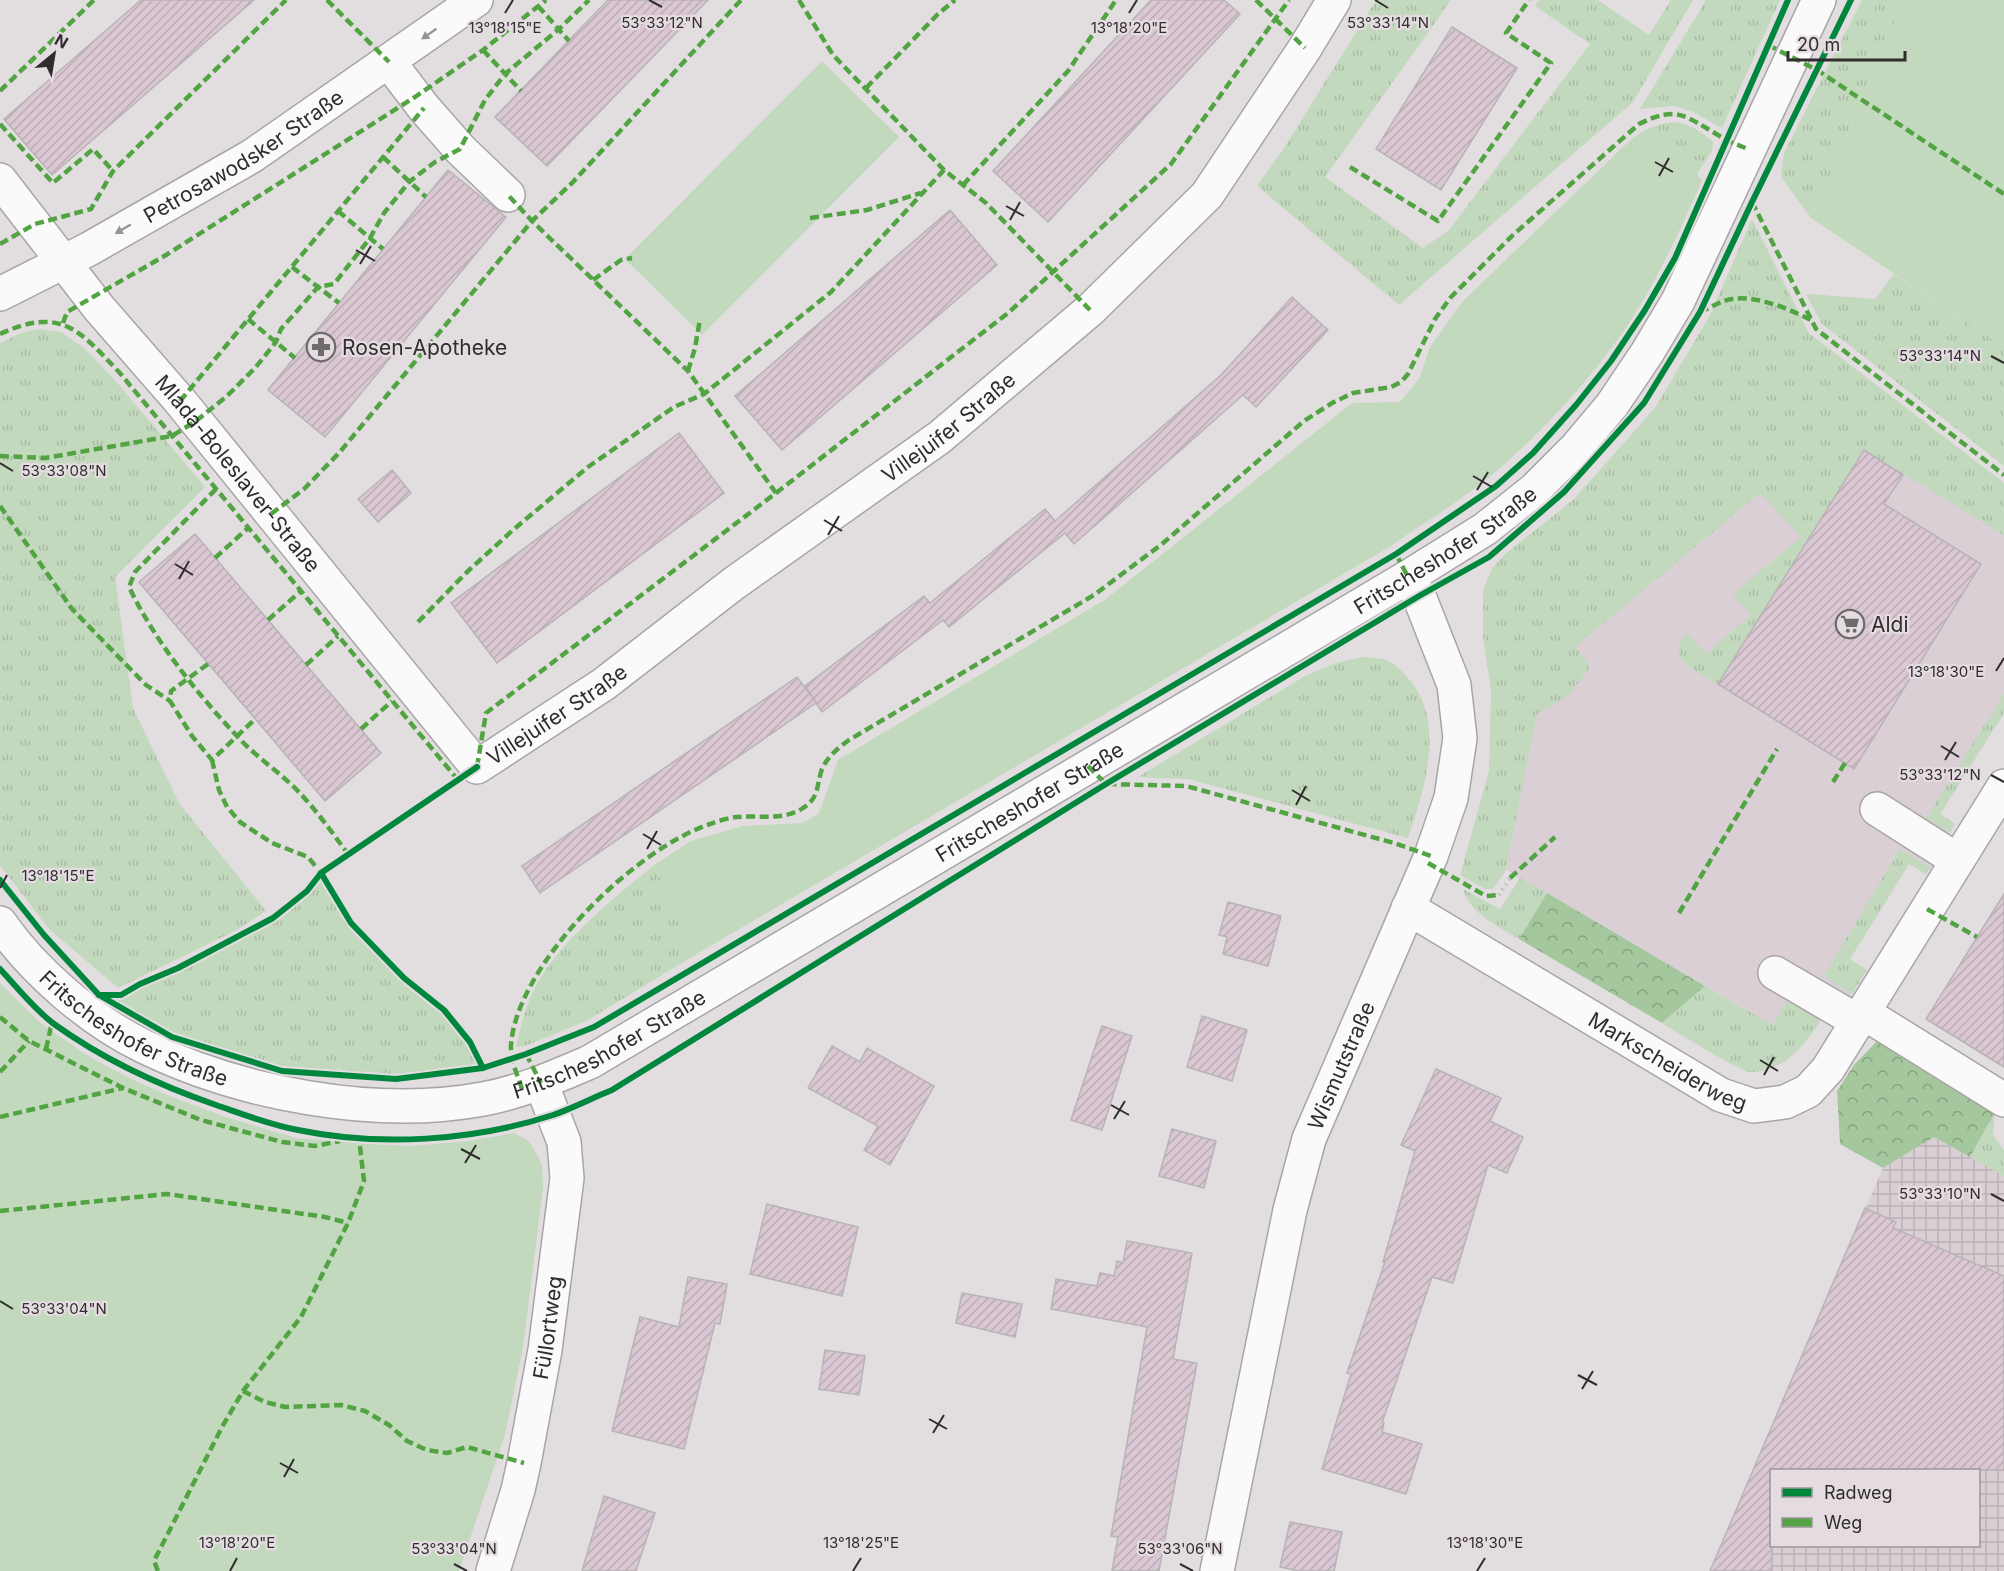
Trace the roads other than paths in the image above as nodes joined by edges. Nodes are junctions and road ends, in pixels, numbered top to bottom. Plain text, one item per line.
1 (476, 0) edge
2 (1334, 0) edge
3 (1819, 0) edge
4 (389, 62) junction
5 (0, 180) edge
6 (508, 195) dead end
7 (64, 262) junction
8 (0, 294) edge
9 (1408, 577) junction
10 (477, 767) joint
11 (2004, 786) edge
12 (1877, 809) dead end
13 (1957, 860) junction
14 (1408, 908) junction
15 (0, 923) edge
16 (1775, 973) dead end
17 (1861, 1018) junction
18 (541, 1083) junction
19 (2004, 1100) edge
20 (493, 1571) edge
21 (1217, 1571) edge

1 -> 4 street, Petrosawodsker Straße
2 - 10 street, Villejuifer Straße
3 - 9 street, Fritscheshofer Straße
4 - 6 street
4 -> 7 street, Petrosawodsker Straße
5 - 7 street, Mlada-Boleslaver-Straße
7 - 8 street, Petrosawodsker Straße
7 - 10 street, Mlada-Boleslaver-Straße
9 - 14 street, Wismutstraße
9 - 18 street, Fritscheshofer Straße
11 - 13 street, Markscheiderweg
12 - 13 street
13 - 17 street, Markscheiderweg
14 - 17 street, Markscheiderweg
14 - 21 street, Wismutstraße
15 - 18 street, Fritscheshofer Straße
16 - 17 street
17 - 19 street
18 - 20 street, Füllortweg

